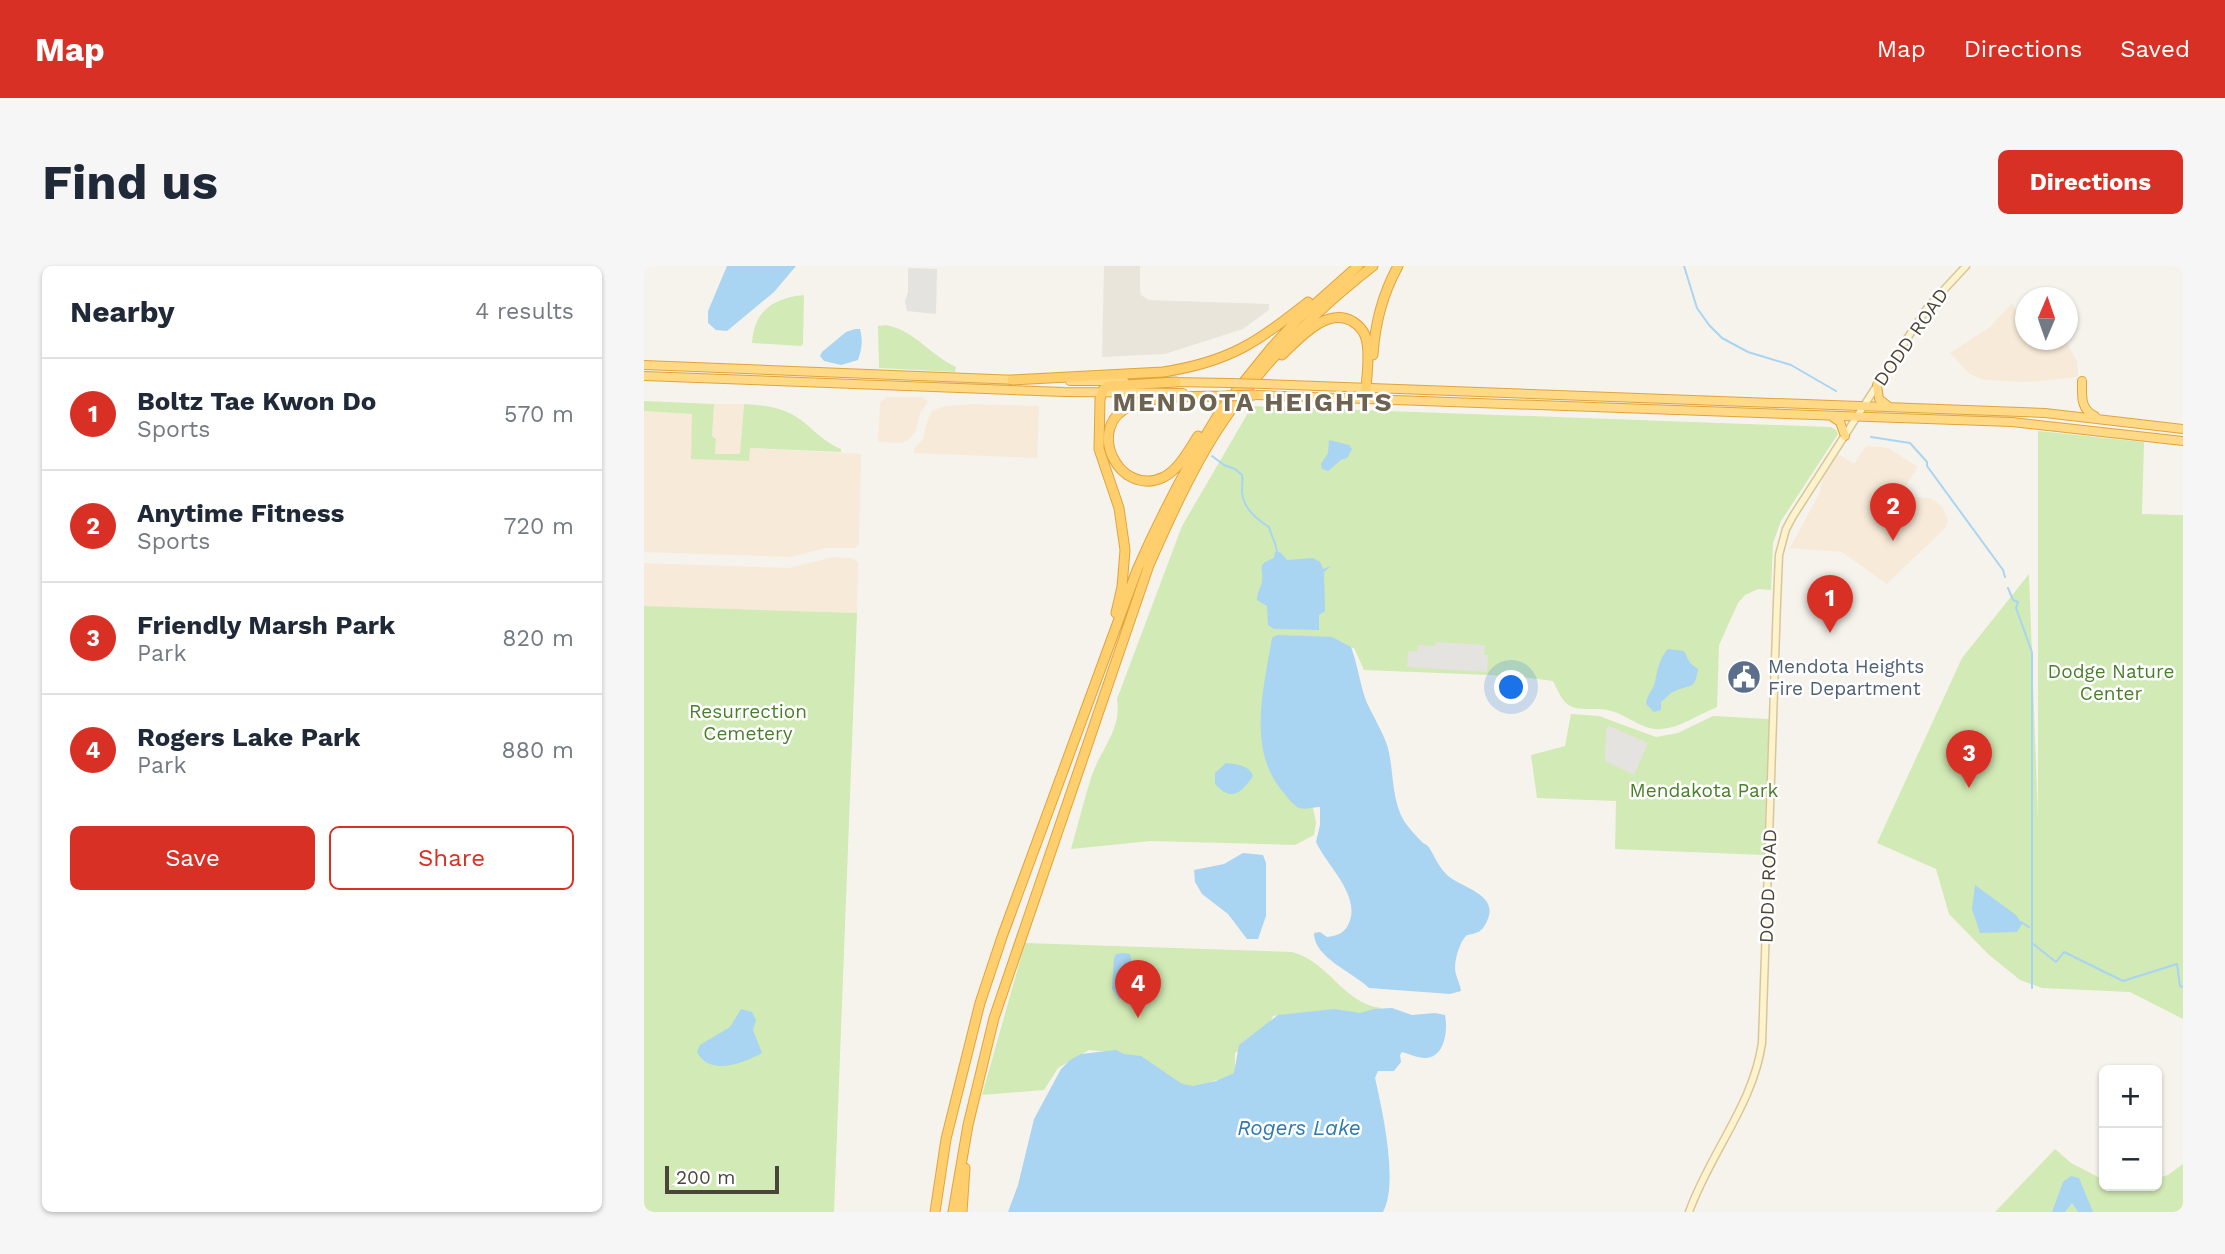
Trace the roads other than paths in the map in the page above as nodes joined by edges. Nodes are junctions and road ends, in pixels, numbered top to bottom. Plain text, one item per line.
1 (1358, 266) edge
2 (1373, 266) edge
3 (1398, 266) edge
4 (1966, 266) edge
5 (644, 365) edge
6 (644, 376) edge
7 (1012, 380) junction
8 (2082, 381) dead end
9 (1176, 382) junction
10 (1253, 383) junction
11 (1877, 385) junction
12 (1368, 388) junction
13 (1101, 393) junction
14 (1549, 394) junction
15 (1228, 395) junction
16 (1255, 395) joint
17 (1577, 395) junction
18 (1368, 399) junction
19 (1464, 402) junction
20 (1503, 403) junction
21 (1864, 405) junction
22 (1223, 407) junction
23 (1888, 407) junction
24 (1829, 415) junction
25 (1858, 416) junction
26 (2112, 421) junction
27 (2183, 429) edge
28 (1845, 436) junction
29 (2183, 440) edge
30 (1104, 659) junction
31 (968, 1125) junction
32 (935, 1212) edge
33 (953, 1212) edge
34 (962, 1212) edge
35 (1689, 1212) edge

1 - 7 highway
1 - 22 highway
2 - 10 highway
3 - 12 highway
4 - 11 main road, DODD ROAD
5 - 7 highway
6 - 13 highway
7 - 9 highway
8 - 26 highway
9 - 12 highway, bridge
9 - 13 highway
10 - 12 highway
10 - 31 highway
11 - 21 main road, DODD ROAD
11 - 23 highway
12 - 14 highway
12 - 18 highway
13 - 15 highway
13 - 30 highway
14 - 17 highway
14 - 19 highway
15 - 16 highway, bridge
15 - 22 highway
16 - 18 highway
17 - 20 highway
17 - 21 highway
18 - 19 highway
19 - 20 highway
20 - 24 highway
21 - 23 highway
21 - 25 main road, DODD ROAD
22 - 30 highway
23 - 26 highway
24 - 25 highway
24 - 28 highway
25 - 28 main road, DODD ROAD
25 - 29 highway
26 - 27 highway
28 - 35 main road, DODD ROAD
30 - 32 highway
31 - 33 highway
31 - 34 highway

